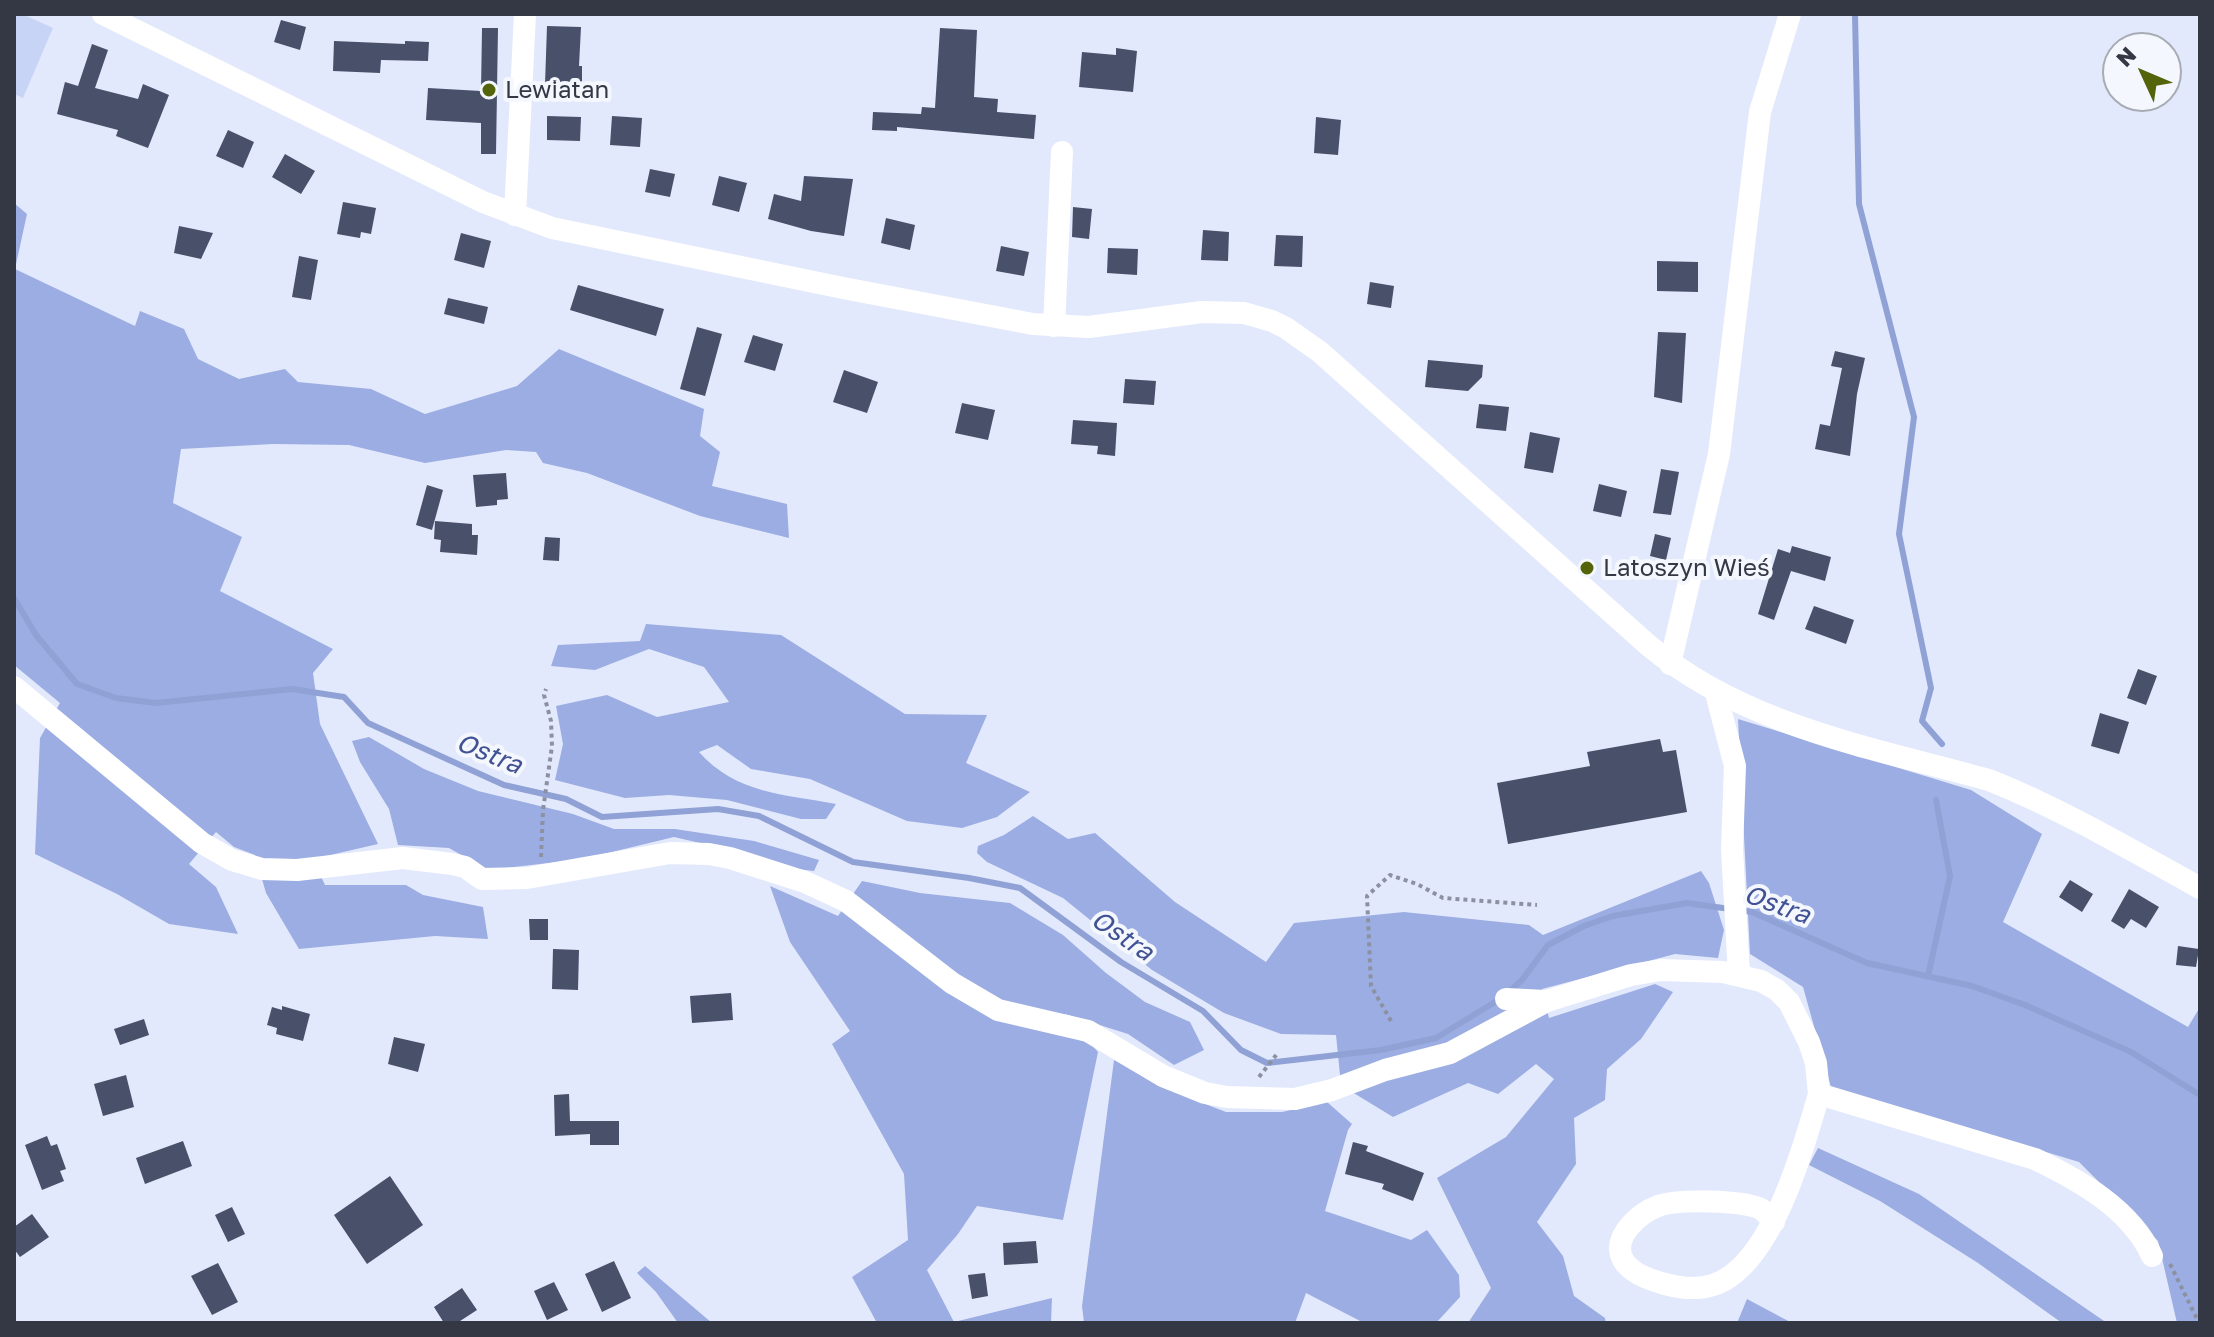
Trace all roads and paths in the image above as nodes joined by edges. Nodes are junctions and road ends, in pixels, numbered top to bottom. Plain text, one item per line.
1 (103, 14) edge
2 (525, 14) edge
3 (1790, 14) edge
4 (1062, 152) dead end
5 (515, 215) junction
6 (1054, 326) junction
7 (1670, 664) junction
8 (14, 687) edge
9 (546, 689) dead end
10 (1716, 693) junction
11 (545, 874) junction
12 (2200, 888) edge
13 (1537, 905) dead end
14 (1739, 975) junction
15 (1506, 999) dead end
16 (1547, 1001) junction
17 (1391, 1021) dead end
18 (1277, 1054) dead end
19 (1262, 1071) dead end
20 (1819, 1094) junction
21 (1774, 1222) junction
22 (2152, 1256) joint
23 (2199, 1322) edge

1 - 5 street
2 - 5 street
3 - 7 street
4 - 6 street
5 - 6 street
6 - 7 street
7 - 10 street
8 - 11 street
9 - 11 path
10 - 12 street
10 - 14 street
11 - 16 street
13 - 17 path
14 - 16 street
14 - 20 street
15 - 16 street
18 - 19 path
20 - 21 street
20 - 22 street
21 - 21 street
22 - 23 path

